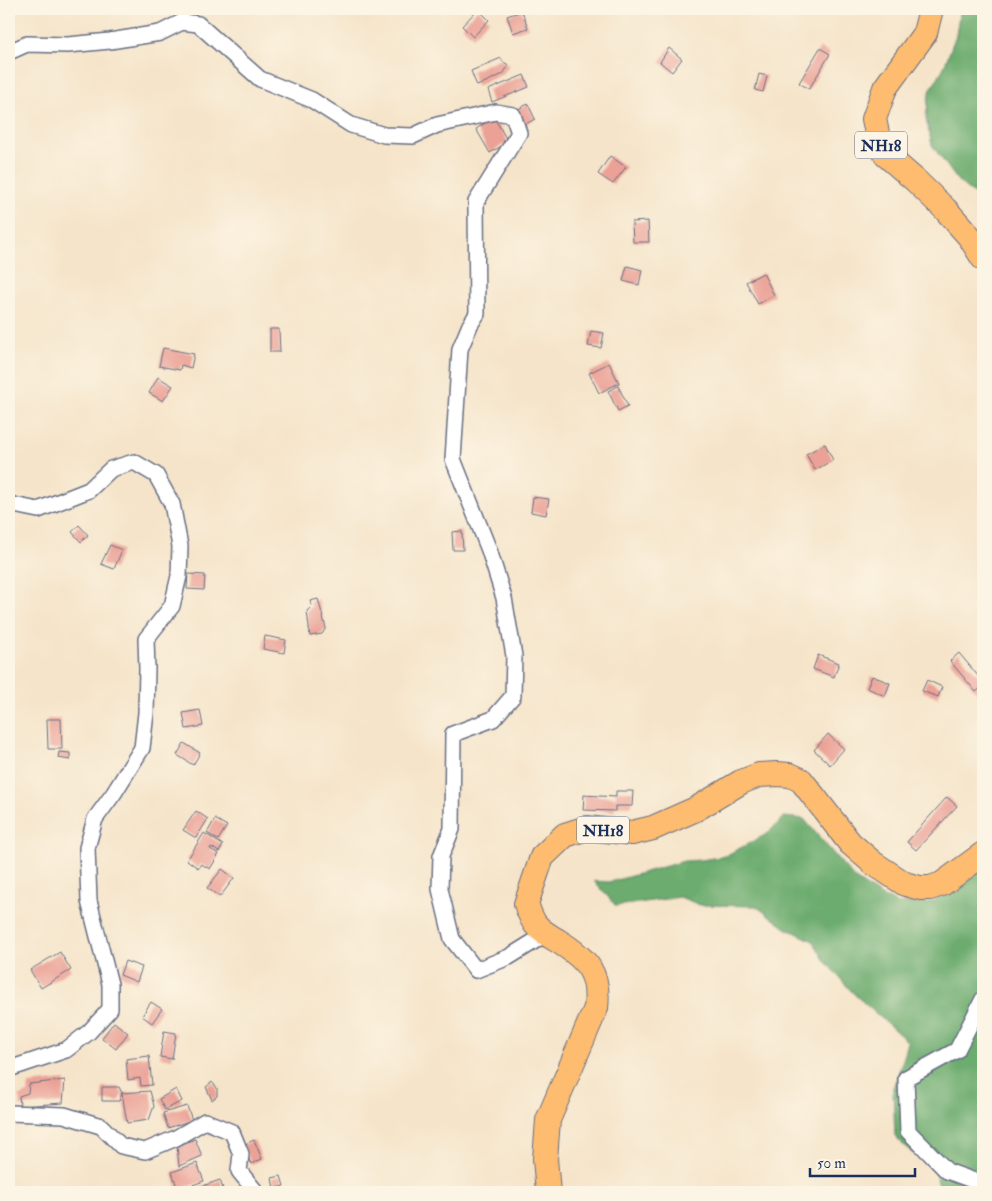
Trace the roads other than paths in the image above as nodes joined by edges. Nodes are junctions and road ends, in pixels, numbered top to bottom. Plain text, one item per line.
1 (931, 9) edge
2 (9, 52) edge
3 (983, 258) edge
4 (9, 504) edge
5 (983, 854) edge
6 (546, 934) junction
7 (983, 999) edge
8 (9, 1069) edge
9 (9, 1113) edge
10 (983, 1184) edge
11 (256, 1192) edge
12 (548, 1192) edge

1 - 3 main road, NH18
2 - 6 street
4 - 8 street
5 - 6 main road, NH18
6 - 12 main road, NH18
7 - 10 street
9 - 11 street

